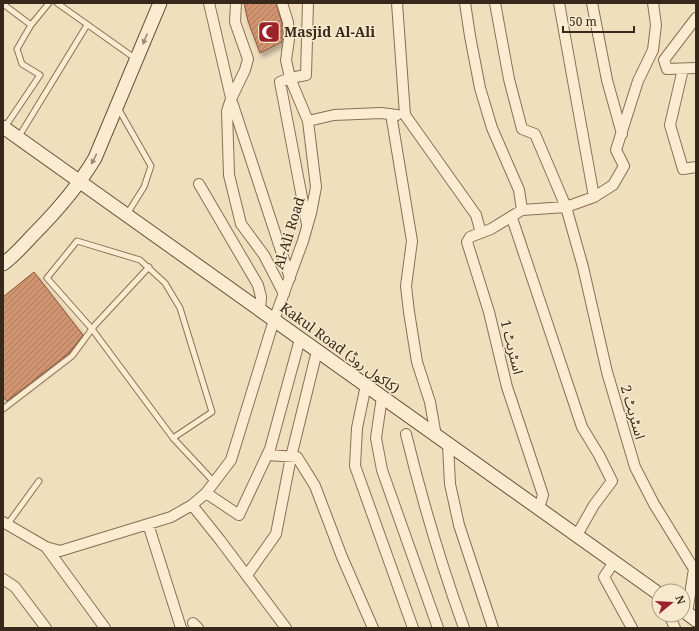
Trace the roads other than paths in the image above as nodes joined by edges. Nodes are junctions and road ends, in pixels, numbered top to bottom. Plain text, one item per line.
1 (49, 3) edge
2 (57, 3) edge
3 (160, 3) edge
4 (209, 3) edge
5 (236, 3) edge
6 (282, 3) edge
7 (308, 3) edge
8 (397, 3) edge
9 (465, 3) edge
10 (495, 3) edge
11 (560, 3) edge
12 (592, 3) edge
13 (653, 3) edge
14 (3, 4) edge
15 (696, 18) edge
16 (87, 24) junction
17 (31, 25) junction
18 (136, 60) junction
19 (696, 68) edge
20 (683, 69) junction
21 (290, 78) junction
22 (231, 99) junction
23 (117, 106) junction
24 (392, 114) junction
25 (405, 115) junction
26 (308, 121) junction
27 (3, 128) edge
28 (622, 134) junction
29 (18, 138) junction
30 (696, 168) edge
31 (80, 183) junction
32 (199, 184) dead end
33 (594, 197) junction
34 (566, 207) junction
35 (522, 210) junction
36 (126, 215) junction
37 (512, 218) junction
38 (307, 226) junction
39 (481, 234) junction
40 (3, 264) edge
41 (149, 268) junction
42 (290, 278) junction
43 (284, 294) junction
44 (260, 310) junction
45 (274, 320) junction
46 (92, 329) junction
47 (300, 339) junction
48 (317, 351) junction
49 (366, 385) junction
50 (382, 397) junction
51 (3, 409) edge
52 (406, 434) dead end
53 (436, 436) junction
54 (173, 438) junction
55 (448, 445) junction
56 (267, 455) junction
57 (291, 457) junction
58 (39, 481) dead end
59 (214, 482) junction
60 (206, 493) junction
61 (192, 505) junction
62 (539, 508) junction
63 (5, 524) edge
64 (148, 524) junction
65 (577, 535) junction
66 (46, 547) junction
67 (614, 562) junction
68 (247, 575) junction
69 (3, 579) edge
70 (651, 588) edge
71 (691, 592) edge
72 (46, 628) edge
73 (105, 628) edge
74 (181, 628) edge
75 (286, 628) edge
76 (373, 628) edge
77 (413, 628) edge
78 (438, 628) edge
79 (464, 628) edge
80 (493, 628) edge
81 (632, 628) edge

1 - 17 lane
2 - 16 lane
3 -> 18 main road
4 - 22 street
5 - 22 street
6 - 21 street, Al-Ali Road
7 - 21 street
8 - 25 street
9 - 35 street
10 - 34 street, اسٹریٹ 2
11 - 33 street
12 - 28 street
13 - 28 street
14 - 17 lane
15 - 20 street
16 - 18 lane
16 - 29 lane
17 - 27 lane
18 - 23 main road
19 - 20 street
20 - 30 street
21 - 26 street, Al-Ali Road
21 - 38 street
22 - 42 street
22 - 43 street
23 -> 31 main road
23 - 36 lane
24 - 25 street
24 - 26 street
24 - 53 street
25 - 39 street
26 - 38 street, Al-Ali Road
27 - 29 main road, Kakul Road (کاکول روڈ)
28 - 33 street
29 - 31 main road, Kakul Road (کاکول روڈ)
31 - 36 main road, Kakul Road (کاکول روڈ)
31 - 40 main road
32 - 44 street
33 - 34 street
34 - 35 street
34 - 71 street, اسٹریٹ 2
35 - 37 street, اسٹریٹ 1
36 - 44 main road, Kakul Road (کاکول روڈ)
37 - 39 street, اسٹریٹ 1
37 - 65 street
38 - 42 street, Al-Ali Road
39 - 62 street, اسٹریٹ 1
41 - 46 lane
41 - 46 lane
41 - 54 lane
42 - 43 street, Al-Ali Road
43 - 45 street, Al-Ali Road
44 - 45 main road, Kakul Road (کاکول روڈ)
45 - 47 main road, Kakul Road (کاکول روڈ)
45 - 59 street, Al-Ali Road
46 - 51 lane
46 - 54 lane
47 - 48 main road, Kakul Road (کاکول روڈ)
47 - 56 street
48 - 49 main road, Kakul Road (کاکول روڈ)
48 - 57 street
49 - 50 main road, Kakul Road (کاکول روڈ)
49 - 77 street
50 - 53 main road, Kakul Road (کاکول روڈ)
50 - 78 street
52 - 79 street
53 - 55 main road, Kakul Road (کاکول روڈ)
54 - 59 lane
55 - 62 main road, Kakul Road (کاکول روڈ)
55 - 80 street
56 - 57 street
56 - 60 street
57 - 68 street
57 - 76 street
58 - 63 lane
59 - 60 street, Al-Ali Road
60 - 61 street, Al-Ali Road
61 - 64 street, Al-Ali Road
61 - 68 street
62 - 65 main road, Kakul Road (کاکول روڈ)
63 - 66 street
64 - 66 street, Al-Ali Road
64 - 74 street
65 - 67 main road, Kakul Road (کاکول روڈ)
66 - 73 street
67 - 70 main road, Kakul Road (کاکول روڈ)
67 - 81 street
68 - 75 street
69 - 72 street

